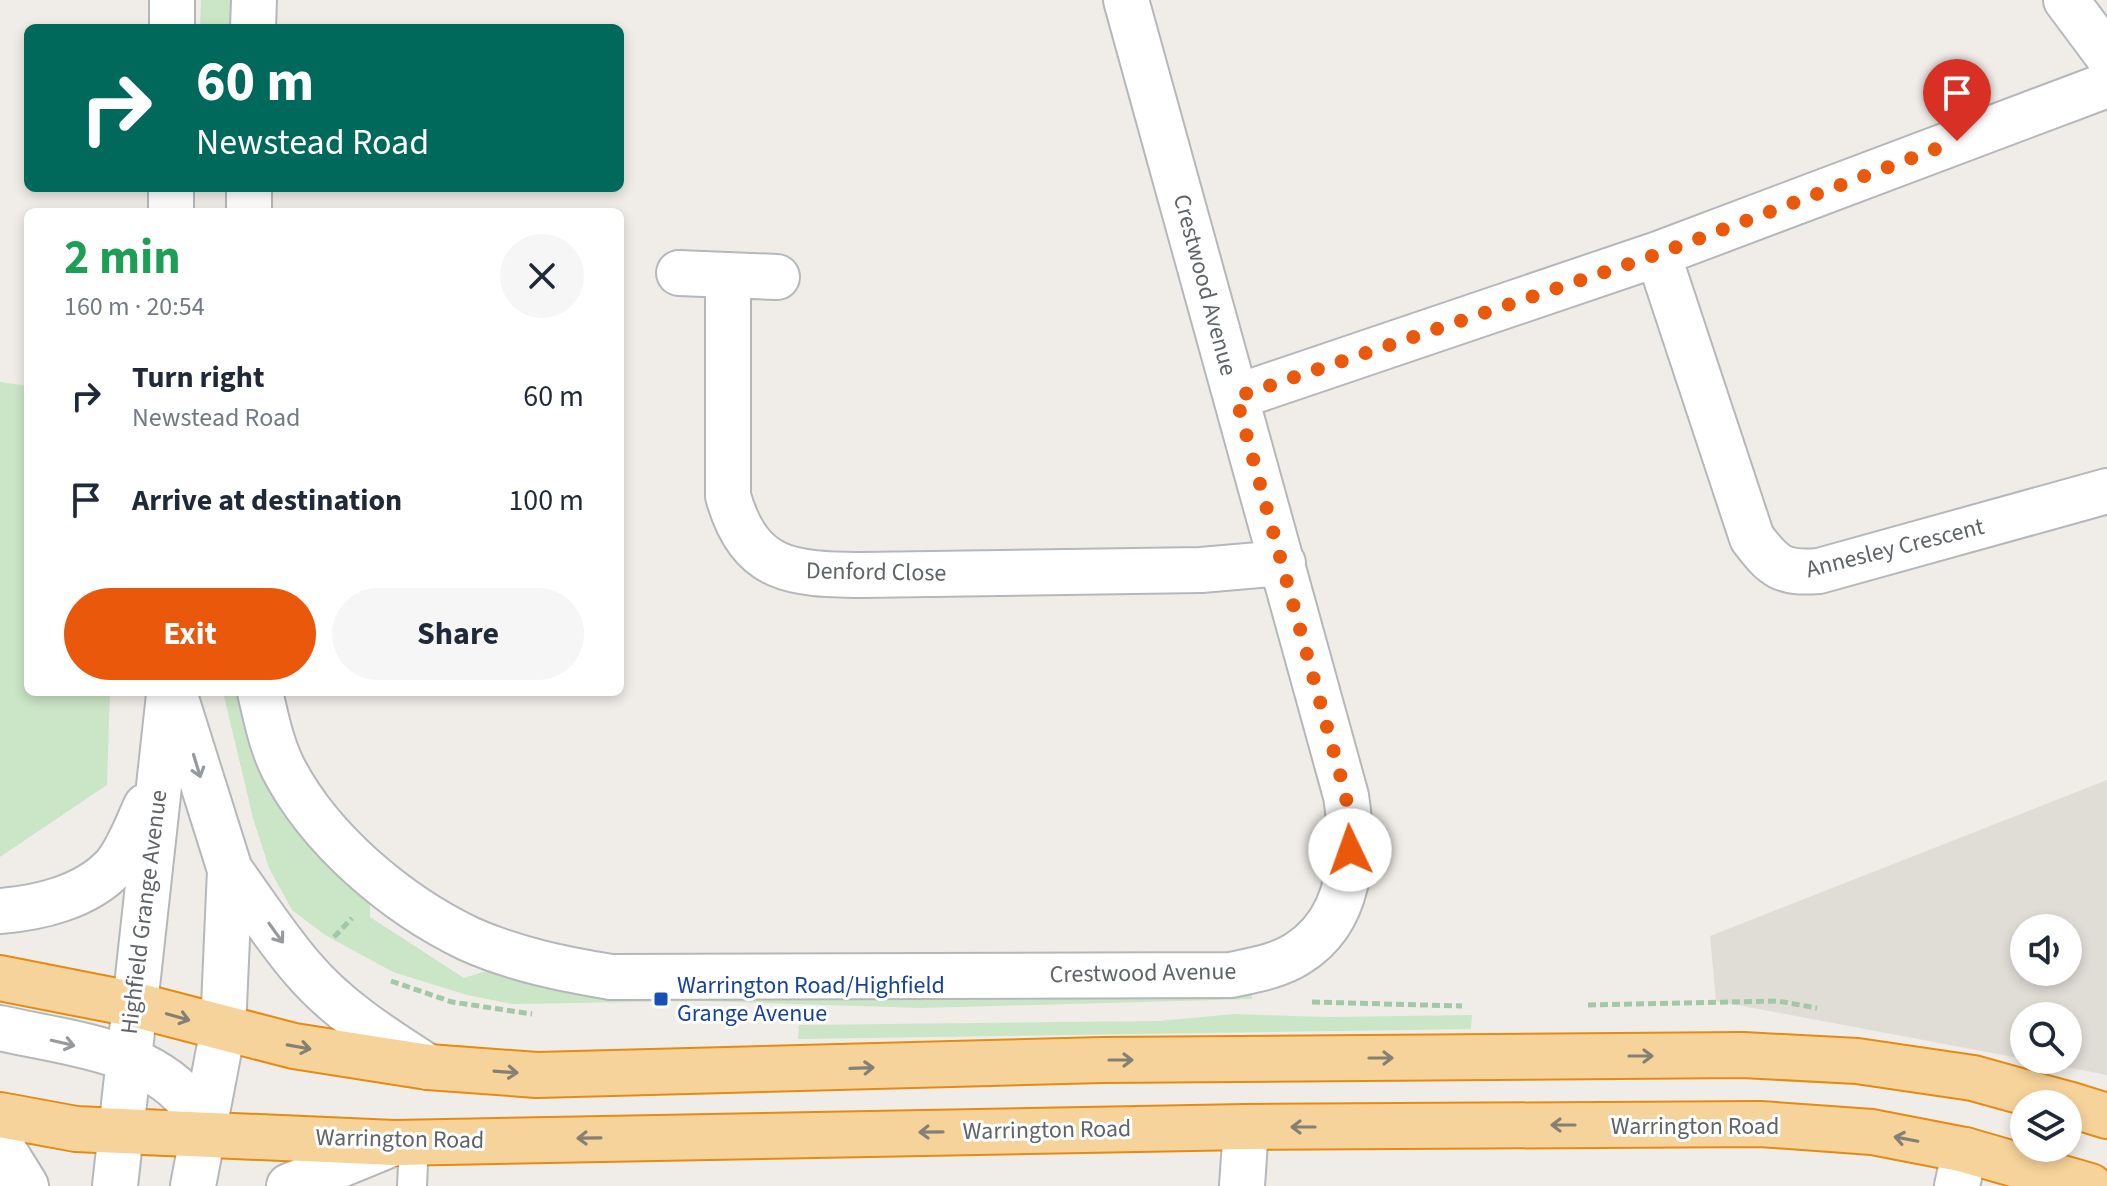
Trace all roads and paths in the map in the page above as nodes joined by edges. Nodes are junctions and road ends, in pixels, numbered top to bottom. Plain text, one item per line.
1 (172, 0) edge
2 (254, 0) edge
3 (1126, 0) edge
4 (2066, 0) edge
5 (172, 24) edge
6 (253, 24) edge
7 (2107, 55) edge
8 (2107, 85) edge
9 (1658, 254) junction
10 (679, 273) dead end
11 (728, 276) junction
12 (777, 277) dead end
13 (1236, 397) junction
14 (2107, 491) edge
15 (1283, 563) junction
16 (171, 696) edge
17 (173, 696) edge
18 (261, 696) edge
19 (159, 778) junction
20 (230, 870) junction
21 (0, 911) edge
22 (0, 978) edge
23 (386, 979) dead end
24 (132, 1004) junction
25 (532, 1014) dead end
26 (0, 1028) edge
27 (223, 1029) junction
28 (127, 1058) junction
29 (428, 1067) junction
30 (2016, 1090) edge
31 (2082, 1108) edge
32 (0, 1115) edge
33 (2107, 1116) edge
34 (1246, 1127) junction
35 (119, 1132) junction
36 (204, 1134) junction
37 (404, 1143) junction
38 (0, 1144) edge
39 (1961, 1168) edge
40 (26, 1186) edge
41 (115, 1186) edge
42 (193, 1186) edge
43 (289, 1186) edge
44 (412, 1186) edge
45 (1242, 1186) edge
46 (2090, 1186) edge

1 - 5 street
2 - 6 street
3 - 13 street, Crestwood Avenue
4 - 7 street
8 - 9 street
9 - 13 street
9 - 14 street, Annesley Crescent
10 - 11 street
11 - 12 street
11 - 15 street, Denford Close
13 - 15 street, Crestwood Avenue
15 - 18 street, Crestwood Avenue
16 - 19 street, Highfield Grange Avenue
17 -> 20 street, Highfield Grange Avenue
19 - 21 street
19 - 24 street, Highfield Grange Avenue
20 - 27 street, Highfield Grange Avenue
20 -> 29 street
22 - 24 highway
23 - 25 path
24 -> 27 highway
24 - 28 street, Highfield Grange Avenue
26 -> 28 street
27 -> 29 highway
27 - 36 street, Highfield Grange Avenue
28 - 35 street, Highfield Grange Avenue
28 - 36 street
29 -> 30 highway
31 - 33 highway
32 - 35 highway, Warrington Road
34 -> 37 highway, Warrington Road
39 -> 34 highway, Warrington Road
34 - 45 street
35 - 36 highway, Warrington Road
35 - 41 street, Highfield Grange Avenue
36 - 37 highway, Warrington Road
36 - 42 street, Highfield Grange Avenue
37 - 43 street
37 - 44 lane
38 - 40 street
39 - 46 highway, Warrington Road

